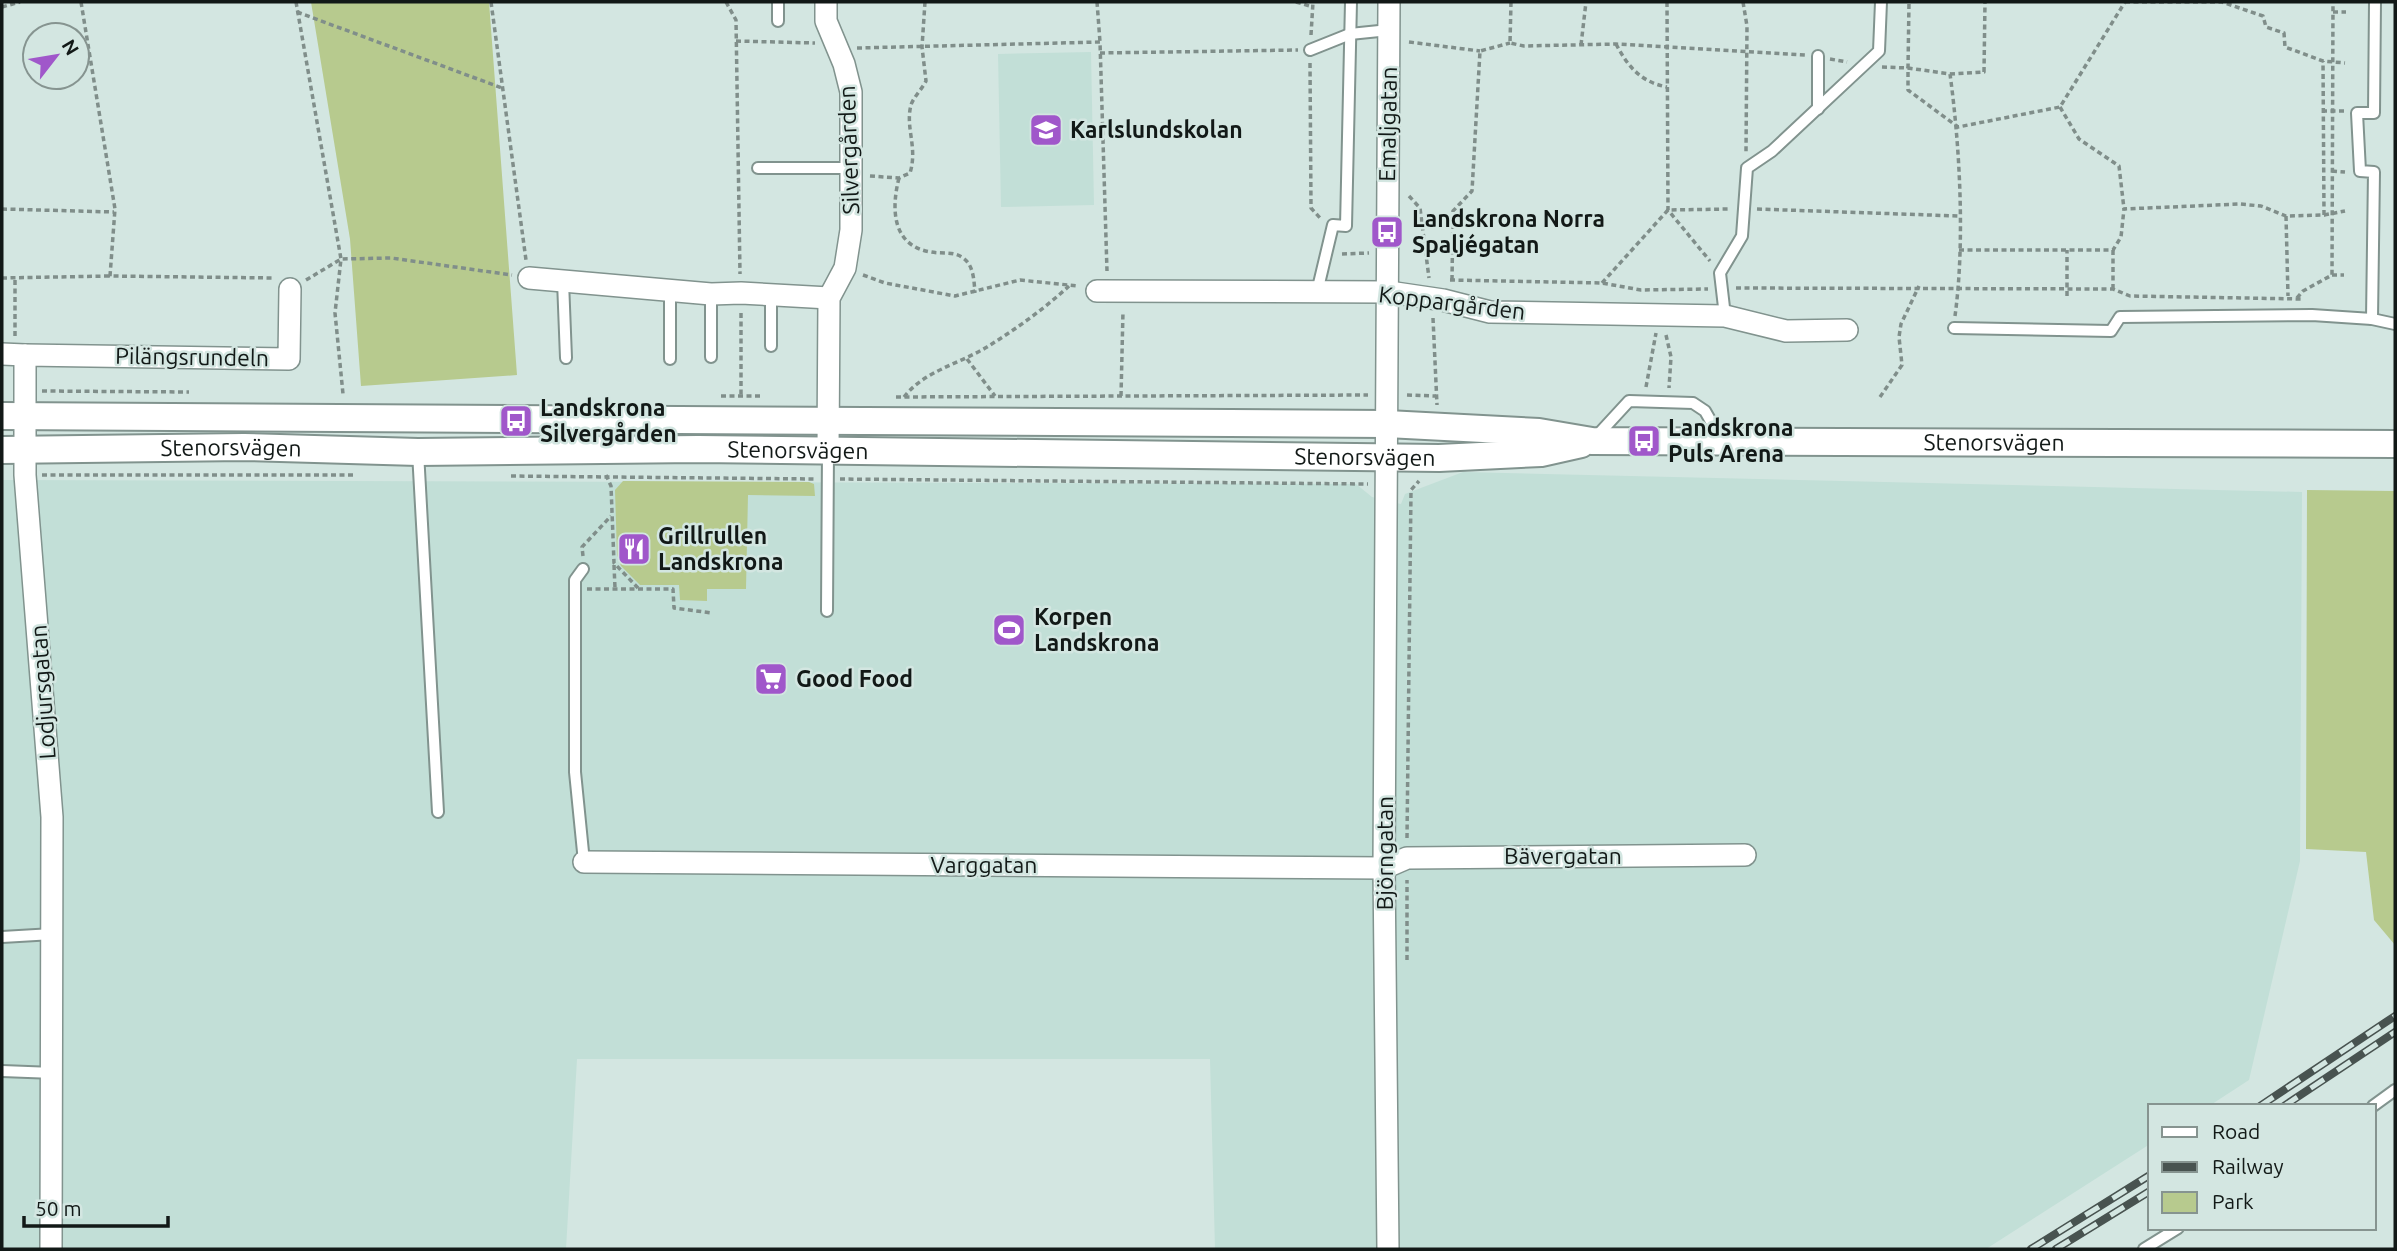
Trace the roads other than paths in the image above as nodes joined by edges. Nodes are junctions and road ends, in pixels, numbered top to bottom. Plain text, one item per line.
1 (778, 2) edge
2 (826, 2) edge
3 (1351, 2) edge
4 (1390, 2) edge
5 (1881, 2) edge
6 (2375, 2) edge
7 (778, 22) dead end
8 (1389, 30) junction
9 (1350, 34) junction
10 (1310, 50) road end
11 (1818, 56) road end
12 (1818, 109) junction
13 (758, 169) dead end
14 (851, 171) junction
15 (529, 278) road end
16 (563, 281) junction
17 (290, 289) road end
18 (670, 291) junction
19 (1097, 291) road end
20 (1317, 292) junction
21 (1389, 292) junction
22 (711, 294) junction
23 (771, 295) junction
24 (829, 298) junction
25 (1725, 316) junction
26 (2372, 319) junction
27 (2395, 324) edge
28 (1954, 328) road end
29 (1847, 330) dead end
30 (771, 346) dead end
31 (14, 354) edge
32 (711, 357) dead end
33 (566, 358) dead end
34 (670, 359) dead end
35 (18, 408) edge
36 (828, 421) junction
37 (1387, 424) junction
38 (1722, 440) junction
39 (1592, 441) junction
40 (2395, 444) edge
41 (828, 450) junction
42 (418, 452) junction
43 (1387, 457) junction
44 (17, 459) edge
45 (583, 569) road end
46 (827, 611) dead end
47 (438, 813) dead end
48 (1745, 855) dead end
49 (584, 862) joint
50 (1384, 868) junction
51 (53, 934) junction
52 (2, 937) edge
53 (2, 1071) edge
54 (54, 1073) junction
55 (2395, 1090) edge
56 (2376, 1104) edge
57 (2175, 1230) edge
58 (51, 1249) edge
59 (1388, 1249) edge
60 (2144, 1249) edge

1 - 7 lane
2 - 14 street, Silvergården
3 - 9 lane
4 - 8 street, Emaljgatan
5 - 12 lane
6 - 26 lane
8 - 9 lane
8 - 21 street, Emaljgatan
9 - 10 lane
9 - 20 lane
11 - 12 lane
12 - 25 lane
13 - 14 lane
14 - 24 street, Silvergården
15 - 16 street
16 - 18 street
16 - 33 lane
17 - 31 street, Pilängsrundeln
18 - 22 street
18 - 34 lane
19 - 20 street, Koppargården
20 - 21 street, Koppargården
21 - 25 street, Koppargården
21 - 37 street, Emaljgatan
22 - 23 street
22 - 32 lane
23 - 24 street
23 - 30 lane
24 - 36 street, Silvergården
25 - 29 street, Koppargården
26 - 27 lane
26 - 28 lane
31 - 35 street
35 - 36 street, Stenorsvägen
35 - 44 street
36 - 37 street, Stenorsvägen
36 - 41 street, Silvergården
37 - 39 street, Stenorsvägen
37 - 43 street, Emaljgatan
38 - 39 street, Stenorsvägen
38 - 39 lane
38 - 40 street, Stenorsvägen
39 - 43 street, Stenorsvägen
41 - 42 street, Stenorsvägen
41 - 43 street, Stenorsvägen
41 - 46 lane
42 - 44 street, Stenorsvägen
42 - 47 lane
43 - 50 street, Björngatan
44 - 51 street, Lodjursgatan
45 - 49 lane
48 - 50 street, Bävergatan
49 - 50 street, Varggatan
50 - 59 street, Björngatan
51 - 52 lane
51 - 54 street, Lodjursgatan
53 - 54 lane
54 - 58 street, Lodjursgatan
55 - 56 lane
57 - 60 lane

